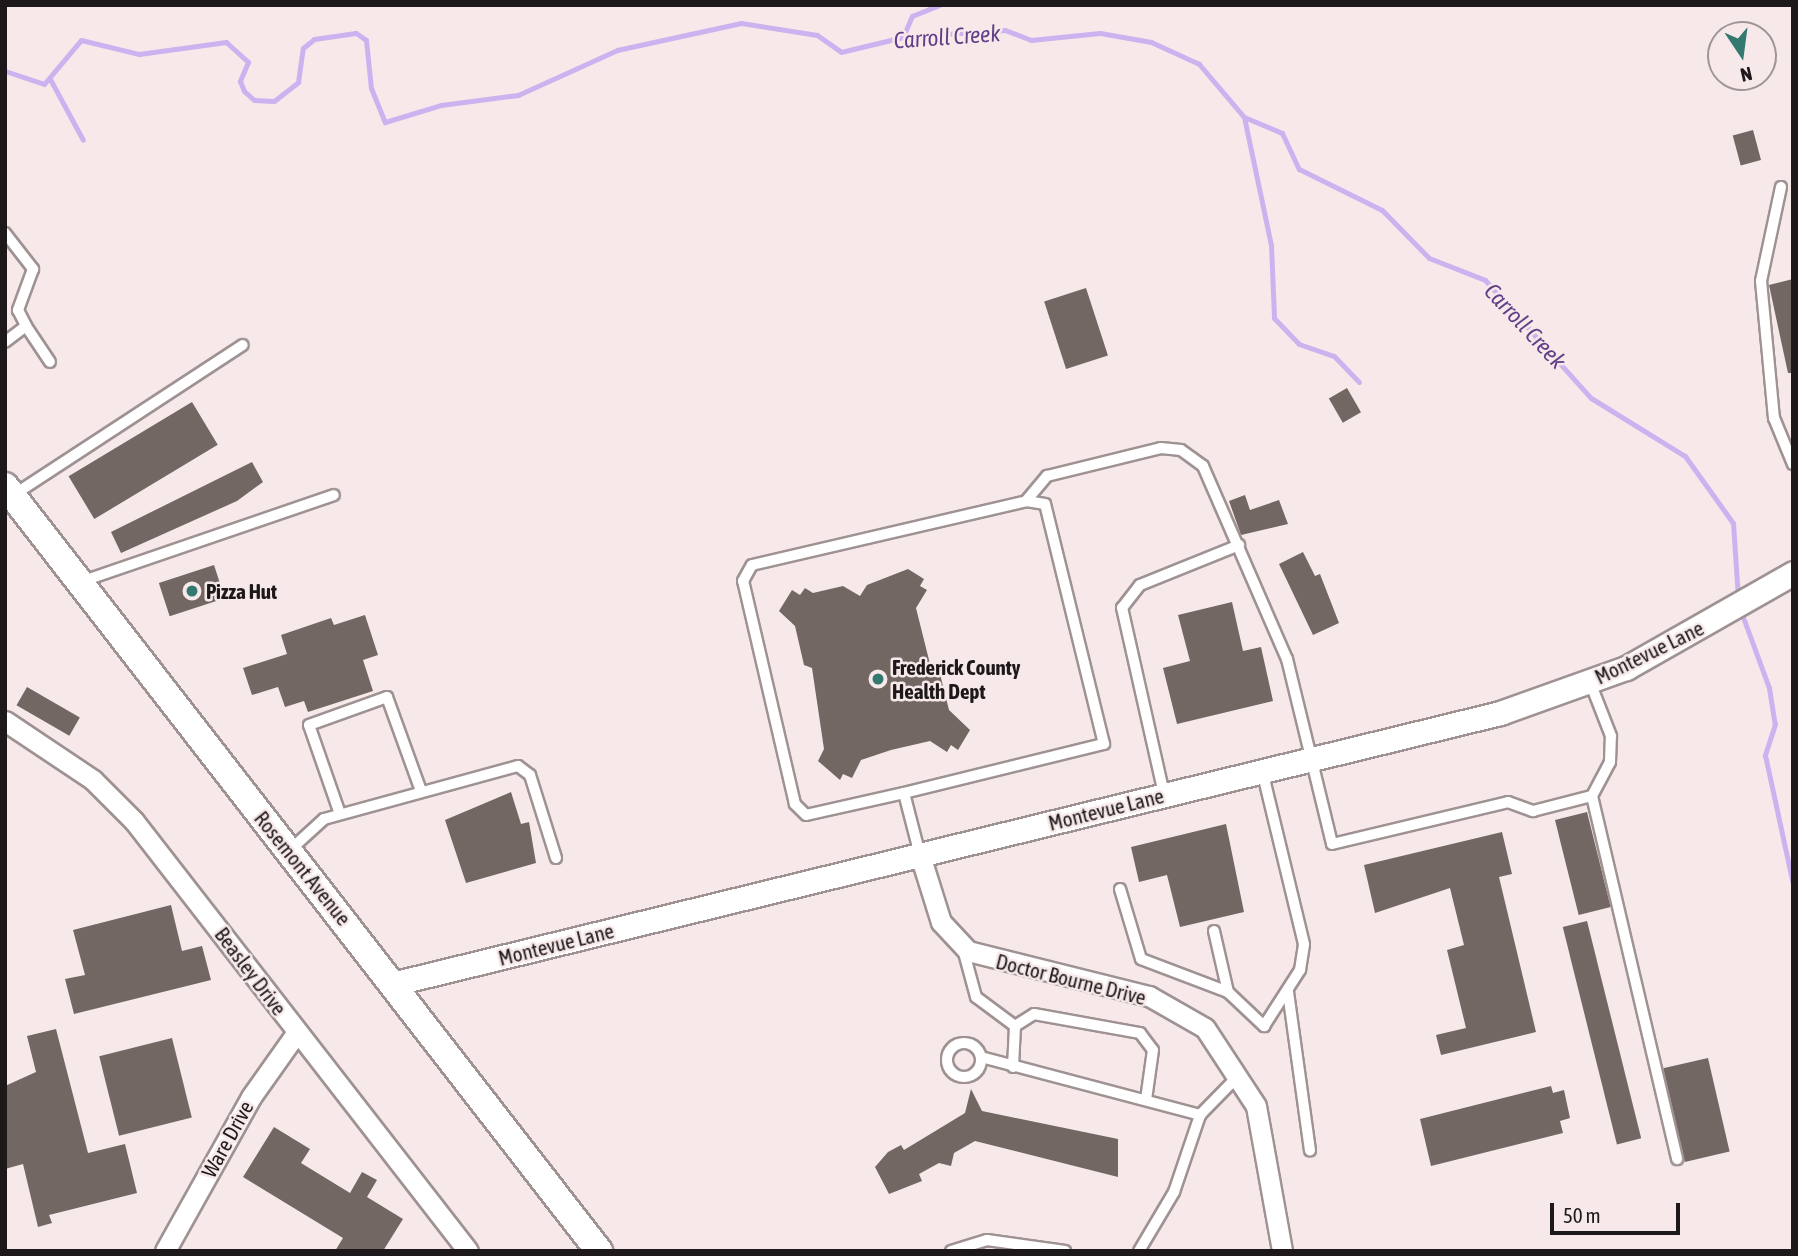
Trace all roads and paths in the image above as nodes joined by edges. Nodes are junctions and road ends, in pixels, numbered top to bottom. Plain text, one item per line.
1 (1781, 187) dead end
2 (5, 233) edge
3 (26, 326) junction
4 (5, 342) edge
5 (243, 345) dead end
6 (50, 362) dead end
7 (1793, 464) edge
8 (9, 491) edge
9 (334, 495) dead end
10 (1026, 501) junction
11 (1239, 545) junction
12 (1793, 573) edge
13 (79, 582) junction
14 (1590, 682) junction
15 (7, 726) edge
16 (1313, 758) junction
17 (1262, 771) junction
18 (421, 791) junction
19 (904, 793) junction
20 (1164, 795) junction
21 (1592, 796) junction
22 (340, 814) junction
23 (289, 851) junction
24 (920, 855) junction
25 (556, 858) dead end
26 (1119, 890) dead end
27 (1214, 931) dead end
28 (962, 945) junction
29 (396, 983) junction
30 (1228, 992) junction
31 (1288, 992) junction
32 (1015, 1026) junction
33 (296, 1032) junction
34 (981, 1057) dead end
35 (1013, 1068) junction
36 (1239, 1074) junction
37 (1146, 1100) junction
38 (1200, 1115) junction
39 (1310, 1150) dead end
40 (1677, 1159) dead end
41 (165, 1251) edge
42 (468, 1251) edge
43 (599, 1251) edge
44 (951, 1251) edge
45 (1066, 1251) edge
46 (1139, 1251) edge
47 (1282, 1251) edge

1 - 7 lane
2 - 3 lane
3 - 4 lane
3 - 6 lane
5 - 8 lane
8 - 13 main road, Rosemont Avenue
9 - 13 lane
10 - 11 lane
10 - 19 lane
10 - 19 lane
11 - 16 lane
11 - 20 lane
12 - 14 street, Montevue Lane
13 - 23 main road, Rosemont Avenue
14 - 16 street, Montevue Lane
14 - 21 lane
15 - 33 street, Beasley Drive
16 - 17 street, Montevue Lane
16 - 21 lane
17 - 20 street, Montevue Lane
17 - 31 lane
18 - 22 lane
18 - 22 lane
18 - 25 lane
19 - 24 lane
20 - 24 street, Montevue Lane
21 - 40 lane
22 - 23 lane
23 - 29 main road, Rosemont Avenue
24 - 28 street
24 - 29 street, Montevue Lane
26 - 30 lane
27 - 30 lane
28 - 32 lane
28 - 36 street, Doctor Bourne Drive
29 - 43 main road, Rosemont Avenue
30 - 31 lane
31 - 39 lane
32 - 35 lane
32 - 37 lane
33 - 41 street, Ware Drive
33 - 42 street, Beasley Drive
34 - 35 lane
35 - 37 lane
36 - 38 lane
36 - 47 street, Doctor Bourne Drive
37 - 38 lane
38 - 46 lane
44 - 45 lane

